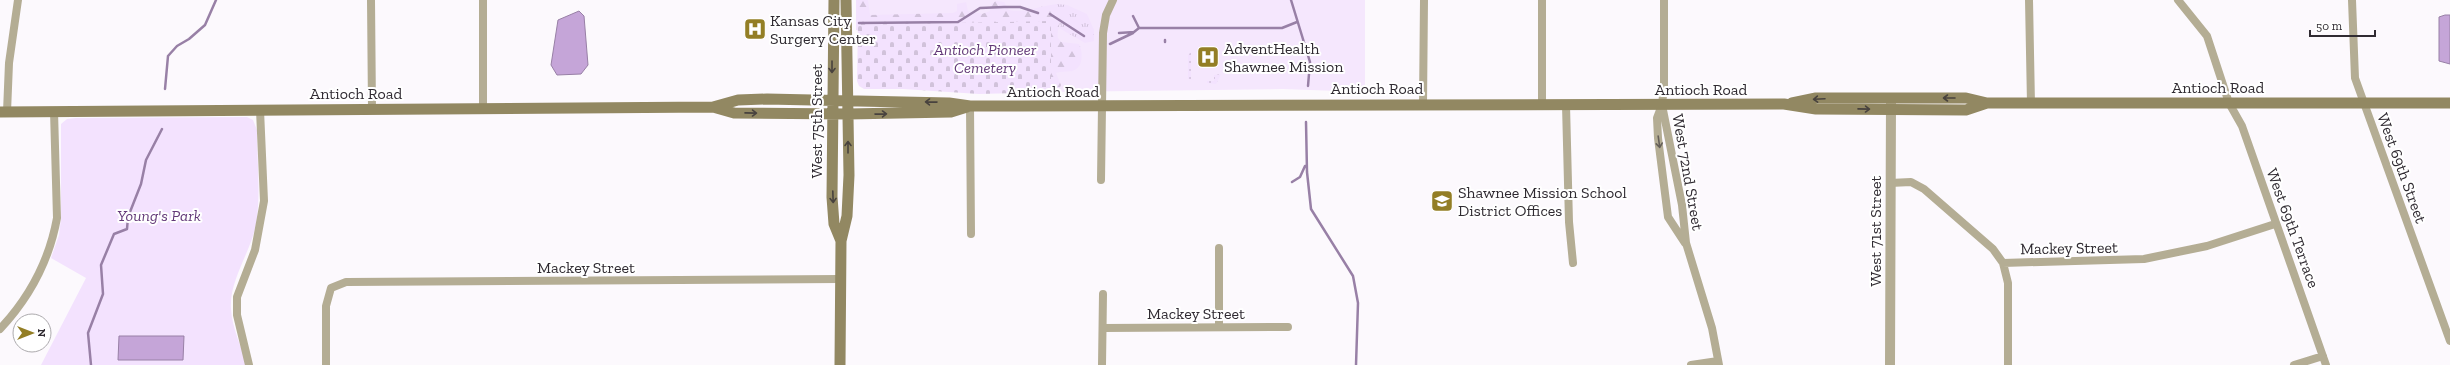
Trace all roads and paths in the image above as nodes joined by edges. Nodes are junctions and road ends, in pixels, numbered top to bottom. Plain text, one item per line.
1 (18, 0) edge
2 (371, 0) edge
3 (483, 0) edge
4 (834, 0) edge
5 (846, 0) edge
6 (1113, 0) edge
7 (1424, 0) edge
8 (1542, 0) edge
9 (1664, 0) edge
10 (2030, 0) edge
11 (2178, 0) edge
12 (2352, 0) edge
13 (1891, 98) junction
14 (832, 100) junction
15 (848, 101) junction
16 (2229, 103) junction
17 (2363, 103) junction
18 (2450, 103) edge
19 (1542, 104) junction
20 (1784, 104) junction
21 (1987, 104) junction
22 (2031, 104) junction
23 (1423, 105) junction
24 (1566, 105) junction
25 (1662, 105) junction
26 (970, 106) junction
27 (712, 107) junction
28 (1102, 107) junction
29 (483, 108) junction
30 (372, 109) junction
31 (260, 110) junction
32 (1890, 110) junction
33 (54, 111) junction
34 (4, 112) edge
35 (832, 114) junction
36 (848, 114) junction
37 (1101, 180) dead end
38 (1890, 183) junction
39 (2275, 224) junction
40 (972, 234) dead end
41 (840, 241) junction
42 (1686, 244) junction
43 (1219, 248) dead end
44 (1573, 263) dead end
45 (2003, 263) junction
46 (840, 279) junction
47 (1103, 294) dead end
48 (1219, 326) junction
49 (1288, 327) dead end
50 (1103, 328) junction
51 (0, 329) edge
52 (2450, 341) edge
53 (2323, 356) junction
54 (1718, 363) edge
55 (249, 365) edge
56 (326, 365) edge
57 (840, 365) edge
58 (1102, 365) edge
59 (1691, 365) edge
60 (1890, 365) edge
61 (2008, 365) edge
62 (2294, 365) edge
63 (2326, 365) edge

1 - 34 street
2 - 30 street
3 - 29 street
4 -> 14 main road, West 75th Street
5 - 15 main road, West 75th Street
6 - 28 street
7 - 23 street
8 - 19 street
9 - 25 street, West 72nd Street
10 - 22 street
11 - 16 street, West 69th Terrace
12 - 17 street, West 69th Street
13 -> 20 main road, Antioch Road
21 -> 13 main road, Antioch Road
13 - 32 street, West 71st Street
14 - 15 main road, Antioch Road
14 - 27 main road, Antioch Road
14 - 35 main road, West 75th Street
26 -> 15 main road, Antioch Road
15 - 36 main road, West 75th Street
16 - 17 main road, Antioch Road
16 - 22 main road, Antioch Road
16 - 39 street, West 69th Terrace
17 - 18 main road, Antioch Road
17 - 52 street, West 69th Street
19 - 23 main road, Antioch Road
19 - 24 main road, Antioch Road
20 - 25 main road, Antioch Road
20 -> 32 main road, Antioch Road
21 - 22 main road, Antioch Road
21 - 32 main road, Antioch Road
23 - 28 main road, Antioch Road
24 - 25 main road, Antioch Road
24 - 44 street
25 - 42 street, West 72nd Street
25 -> 42 street, West 72nd Street
26 - 28 main road, Antioch Road
36 -> 26 main road, Antioch Road
26 - 40 street
27 - 29 main road, Antioch Road
27 -> 35 main road, Antioch Road
28 - 37 street
29 - 30 main road, Antioch Road
30 - 31 main road, Antioch Road
31 - 33 main road, Antioch Road
31 - 55 street
32 - 38 street, West 71st Street
33 - 34 main road, Antioch Road
33 - 51 street
35 - 36 main road, Antioch Road
35 -> 41 main road, West 75th Street
41 -> 36 main road, West 75th Street
38 - 45 street, Mackey Street
38 - 60 street, West 71st Street
39 - 45 street, Mackey Street
39 - 53 street, West 69th Terrace
41 - 46 main road, West 75th Street
42 - 54 street, West 72nd Street
43 - 48 street
45 - 61 street
46 - 56 street, Mackey Street
46 - 57 main road, West 75th Street
47 - 50 street
48 - 49 street, Mackey Street
48 - 50 street, Mackey Street
50 - 58 street
53 - 62 street
53 - 63 street, West 69th Terrace
54 - 59 street

